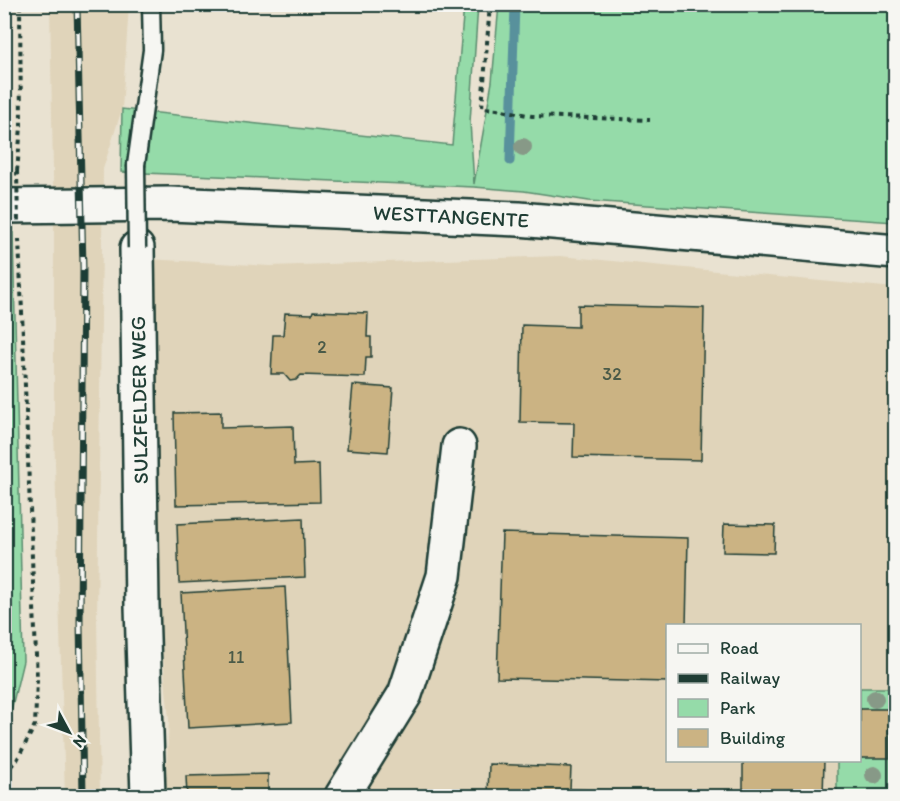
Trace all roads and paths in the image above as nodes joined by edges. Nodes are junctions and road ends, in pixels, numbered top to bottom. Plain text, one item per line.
1 (20, 4) edge
2 (151, 4) edge
3 (490, 4) edge
4 (650, 120) dead end
5 (14, 221) edge
6 (137, 248) joint
7 (896, 252) edge
8 (459, 446) dead end
9 (4, 773) edge
10 (148, 796) edge
11 (342, 796) edge

1 - 5 path, bridge
2 - 6 lane, SULZFELDER WEG, bridge
3 - 4 path
5 - 7 street, WESTTANGENTE
5 - 9 path
6 - 10 street, SULZFELDER WEG
8 - 11 street

